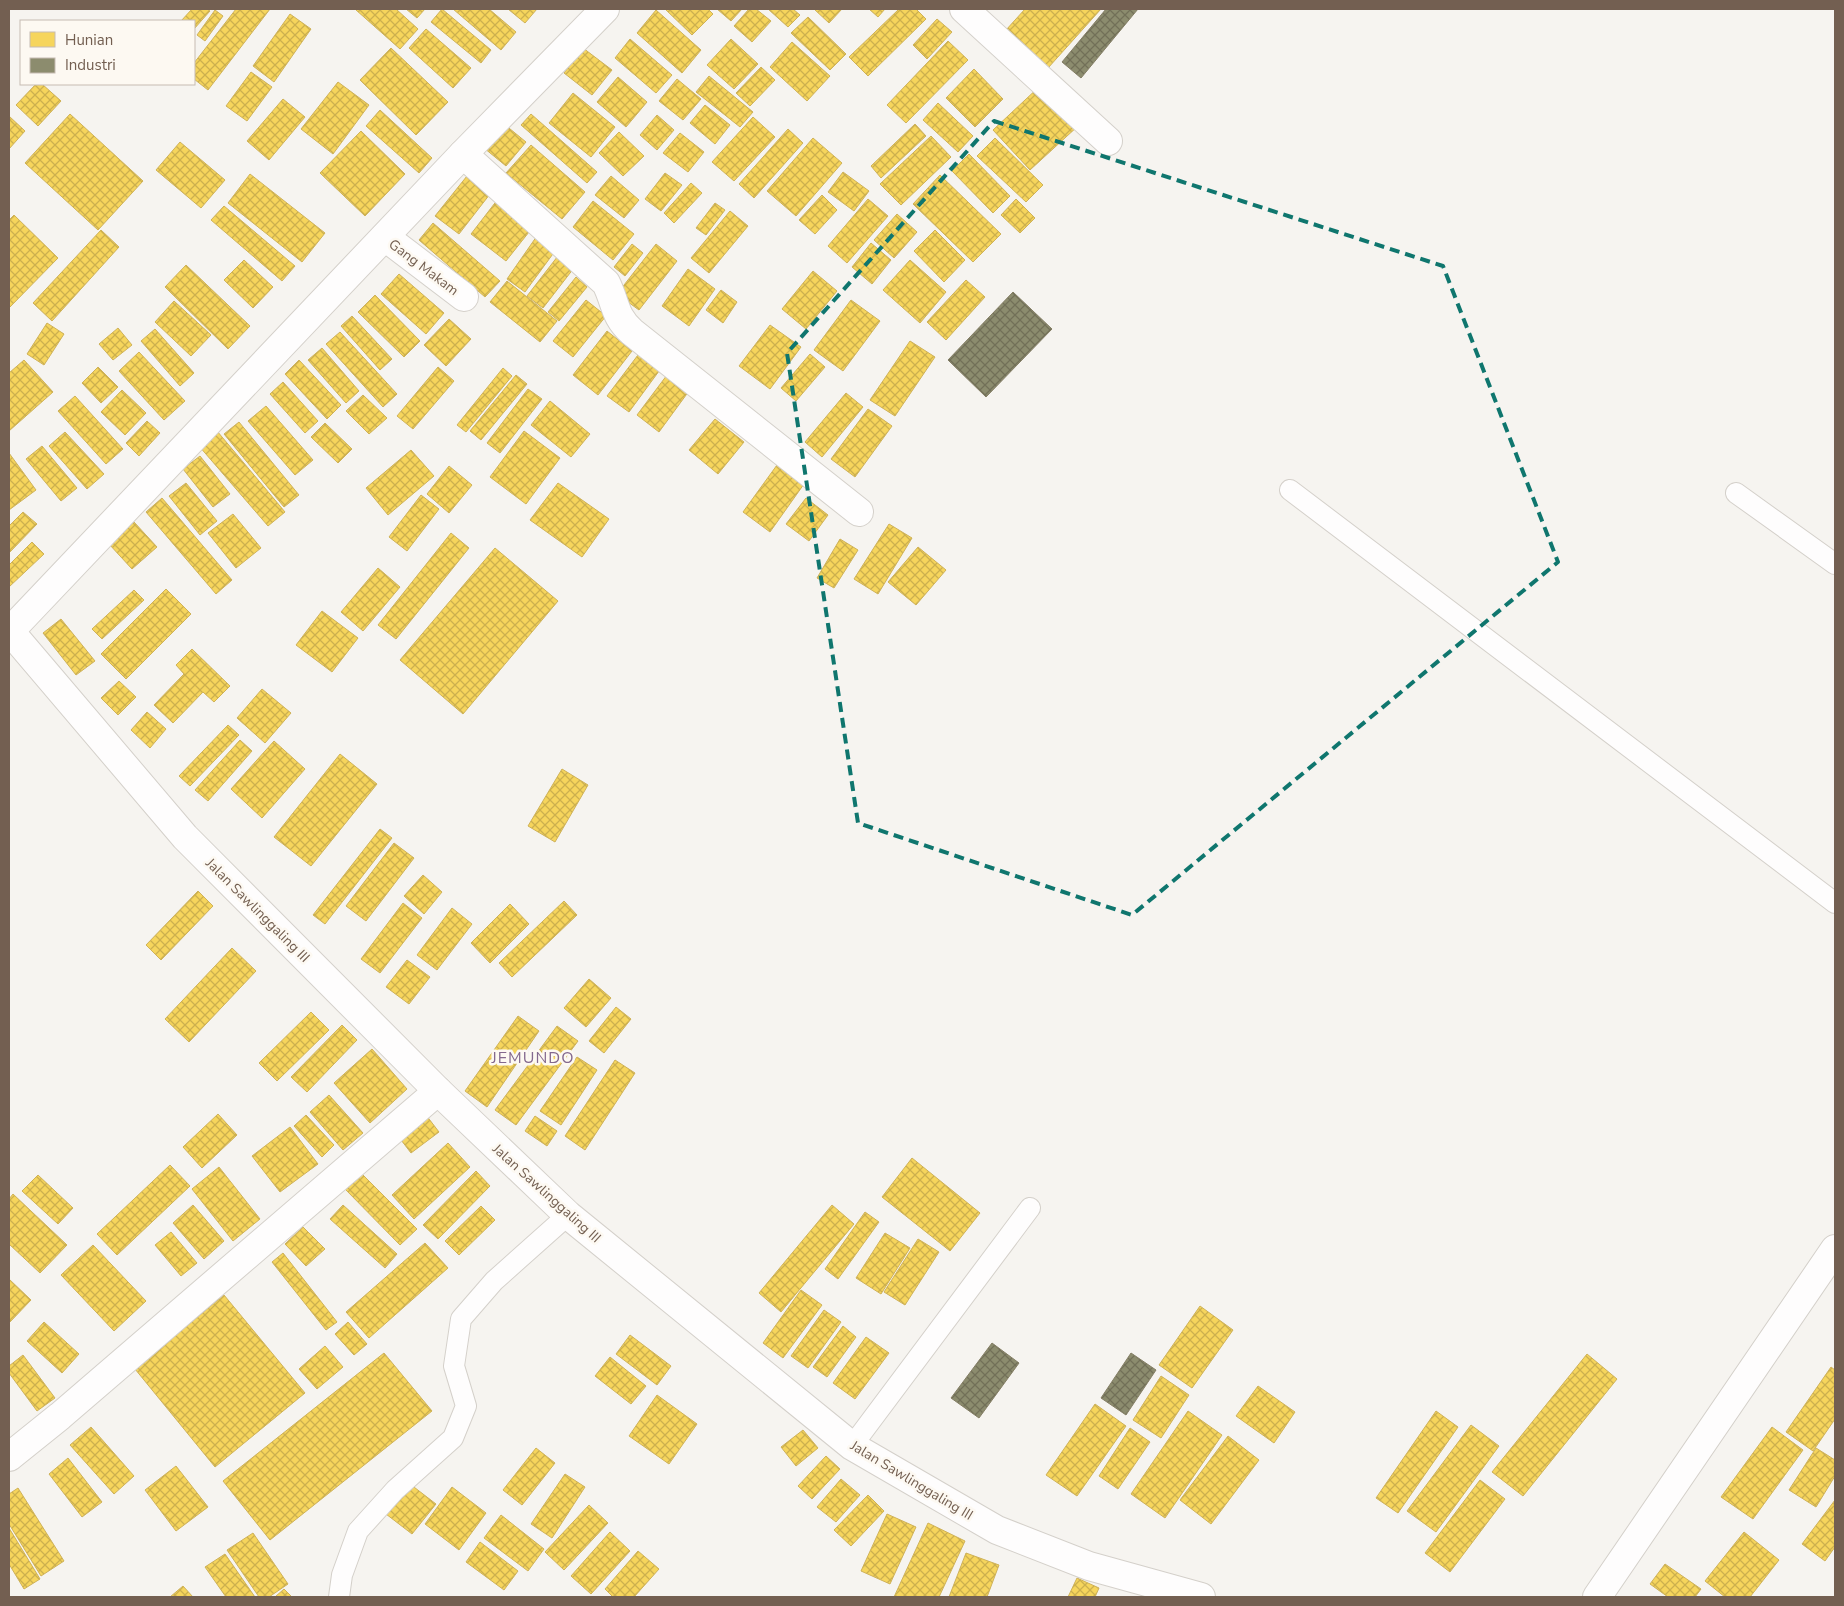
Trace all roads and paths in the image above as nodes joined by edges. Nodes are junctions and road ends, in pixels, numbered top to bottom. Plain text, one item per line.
1 (605, 9) edge
2 (964, 9) edge
3 (1108, 141) dead end
4 (463, 154) junction
5 (384, 237) junction
6 (464, 297) dead end
7 (1290, 490) dead end
8 (1736, 493) dead end
9 (859, 512) dead end
10 (1835, 564) edge
11 (9, 631) edge
12 (1835, 903) edge
13 (438, 1092) junction
14 (1030, 1208) dead end
15 (568, 1215) junction
16 (1835, 1249) edge
17 (852, 1446) junction
18 (9, 1457) edge
19 (339, 1597) edge
20 (1201, 1597) edge
21 (1597, 1597) edge

1 - 4 street
2 - 3 street
4 - 5 street
4 - 9 street
5 - 6 street, Gang Makam
5 - 11 street
7 - 12 lane
8 - 10 lane
11 - 13 street, Jalan Sawlinggaling III
13 - 15 street, Jalan Sawlinggaling III
13 - 18 street
14 - 17 lane
15 - 17 street, Jalan Sawlinggaling III
15 - 19 lane
16 - 21 street
17 - 20 street, Jalan Sawlinggaling III

